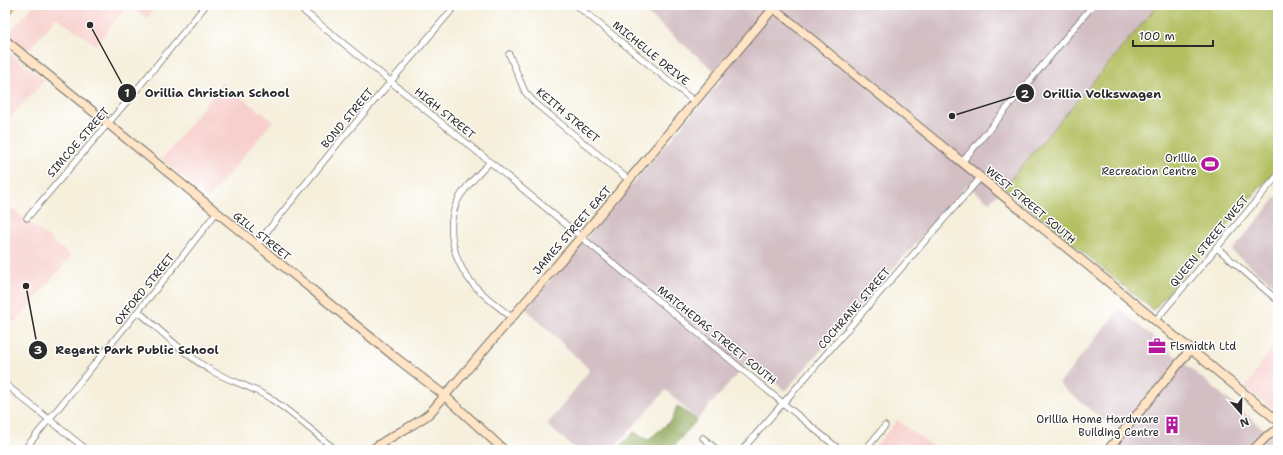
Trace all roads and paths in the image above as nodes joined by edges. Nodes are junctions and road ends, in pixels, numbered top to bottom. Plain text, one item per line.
1 (10, 5) edge
2 (206, 5) edge
3 (296, 5) edge
4 (456, 5) edge
5 (576, 5) edge
6 (1093, 5) edge
7 (773, 6) edge
8 (5, 10) edge
9 (5, 40) edge
10 (509, 54) dead end
11 (391, 82) junction
12 (696, 102) junction
13 (107, 123) junction
14 (490, 162) junction
15 (962, 162) junction
16 (1278, 174) edge
17 (981, 177) junction
18 (629, 180) junction
19 (216, 213) junction
20 (27, 218) dead end
21 (581, 237) junction
22 (256, 245) junction
23 (1216, 247) junction
24 (1276, 299) dead end
25 (138, 311) junction
26 (511, 318) junction
27 (1155, 321) junction
28 (1190, 350) junction
29 (5, 384) edge
30 (444, 395) junction
31 (784, 403) junction
32 (49, 420) junction
33 (1278, 421) edge
34 (885, 426) dead end
35 (1278, 430) edge
36 (702, 438) dead end
37 (24, 450) edge
38 (87, 450) edge
39 (336, 450) edge
40 (372, 450) edge
41 (504, 450) edge
42 (717, 450) edge
43 (742, 450) edge
44 (840, 450) edge
45 (865, 450) edge
46 (1108, 450) edge
47 (1253, 450) edge

1 - 8 highway
2 - 13 street, SIMCOE STREET
3 - 11 street, HIGH STREET
4 - 11 street, BOND STREET
5 - 12 street, MICHELLE DRIVE
6 - 15 street
7 - 12 street, JAMES STREET EAST
7 - 15 street, WEST STREET SOUTH
9 - 13 street, GILL STREET
10 - 18 street, KEITH STREET
11 - 14 street, HIGH STREET
11 - 22 street, BOND STREET
12 - 18 street, JAMES STREET EAST
13 - 19 street, GILL STREET
13 - 20 street, SIMCOE STREET
14 - 21 street, HIGH STREET
14 - 26 street
15 - 17 street, WEST STREET SOUTH
16 - 23 street, QUEEN STREET WEST
17 - 27 street, WEST STREET SOUTH
17 - 31 street, COCHRANE STREET
18 - 21 street, JAMES STREET EAST
19 - 22 street, GILL STREET
19 - 25 street, OXFORD STREET
21 - 26 street, JAMES STREET EAST
21 - 31 street, MATCHEDAS STREET SOUTH
22 - 30 street, GILL STREET
23 - 24 street
23 - 27 street, QUEEN STREET WEST
25 - 32 street, OXFORD STREET
25 - 39 street
26 - 30 street, JAMES STREET EAST
27 - 28 street, WEST STREET SOUTH
28 - 33 street, WEST STREET SOUTH
28 - 46 street
29 - 32 street
30 - 40 street, JAMES STREET EAST
30 - 41 street, GILL STREET
31 - 43 street, COCHRANE STREET
31 - 44 street, MATCHEDAS STREET SOUTH
32 - 37 street, OXFORD STREET
32 - 38 street
34 - 45 street
35 - 47 street
36 - 42 street

